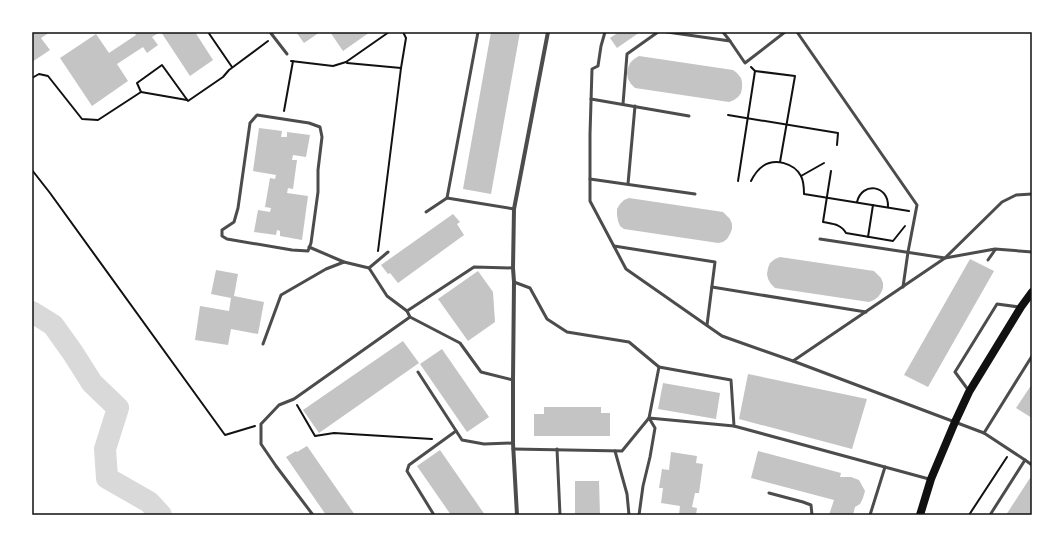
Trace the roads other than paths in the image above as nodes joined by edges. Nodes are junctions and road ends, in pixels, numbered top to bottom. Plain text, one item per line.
1 (270, 32) edge
2 (478, 32) edge
3 (548, 32) edge
4 (605, 32) edge
5 (658, 32) edge
6 (667, 32) edge
7 (724, 32) edge
8 (785, 32) edge
9 (797, 32) edge
10 (730, 41) junction
11 (287, 54) road end
12 (591, 99) junction
13 (623, 104) junction
14 (635, 106) junction
15 (689, 116) dead end
16 (590, 179) junction
17 (628, 184) junction
18 (695, 194) dead end
19 (1032, 194) edge
20 (447, 198) junction
21 (514, 209) junction
22 (426, 212) dead end
23 (820, 239) dead end
24 (614, 246) junction
25 (309, 247) junction
26 (995, 249) junction
27 (388, 252) dead end
28 (908, 252) junction
29 (1032, 252) edge
30 (945, 258) junction
31 (988, 260) dead end
32 (344, 262) junction
33 (369, 268) junction
34 (513, 268) junction
35 (514, 282) junction
36 (712, 287) junction
37 (903, 287) junction
38 (1032, 292) edge
39 (1021, 307) junction
40 (407, 311) junction
41 (866, 312) junction
42 (410, 317) junction
43 (707, 325) junction
44 (263, 344) dead end
45 (1032, 356) edge
46 (793, 361) junction
47 (659, 367) junction
48 (418, 372) dead end
49 (513, 380) junction
50 (970, 392) junction
51 (649, 418) junction
52 (955, 422) junction
53 (734, 426) junction
54 (456, 431) junction
55 (984, 433) junction
56 (513, 443) junction
57 (514, 449) junction
58 (558, 449) junction
59 (615, 451) junction
60 (1025, 460) junction
61 (1032, 465) edge
62 (885, 467) junction
63 (931, 479) junction
64 (769, 493) dead end
65 (313, 515) edge
66 (434, 515) edge
67 (517, 515) edge
68 (560, 515) edge
69 (629, 515) edge
70 (639, 515) edge
71 (812, 515) edge
72 (870, 515) edge
73 (920, 515) edge
74 (990, 515) edge

1 - 11 lane
2 - 20 lane
3 - 21 street
4 - 12 lane
5 - 13 lane
6 - 10 lane
7 - 10 lane
8 - 10 lane
9 - 28 lane
12 - 13 lane
12 - 16 lane
13 - 14 lane
14 - 15 lane
14 - 17 lane
16 - 17 lane
16 - 24 lane
17 - 18 lane
19 - 30 lane
20 - 21 lane
20 - 22 lane
21 - 34 street
23 - 28 lane
24 - 36 lane
24 - 43 lane
25 - 25 lane
25 - 32 lane
26 - 29 lane
26 - 30 lane
26 - 31 lane
27 - 33 lane
28 - 30 lane
28 - 37 lane
30 - 37 lane
32 - 33 lane
32 - 44 lane
33 - 40 lane
34 - 35 street
34 - 40 lane
35 - 47 lane
35 - 49 street
36 - 41 lane
36 - 43 lane
37 - 41 lane
38 - 39 main road
39 - 50 main road
39 - 50 lane
40 - 42 lane
41 - 46 lane
42 - 49 lane
42 - 65 lane
43 - 46 lane
45 - 55 lane
46 - 52 lane
47 - 51 lane
47 - 53 lane
48 - 54 lane
49 - 56 street
50 - 52 main road
51 - 53 lane
51 - 59 lane
51 - 70 lane
52 - 55 lane
52 - 63 main road
53 - 62 lane
54 - 56 lane
54 - 66 lane
55 - 60 lane
56 - 57 street
57 - 58 lane
57 - 67 street
58 - 59 lane
58 - 68 lane
59 - 69 lane
60 - 61 lane
60 - 74 lane
62 - 63 lane
62 - 72 lane
63 - 73 main road
64 - 71 lane

